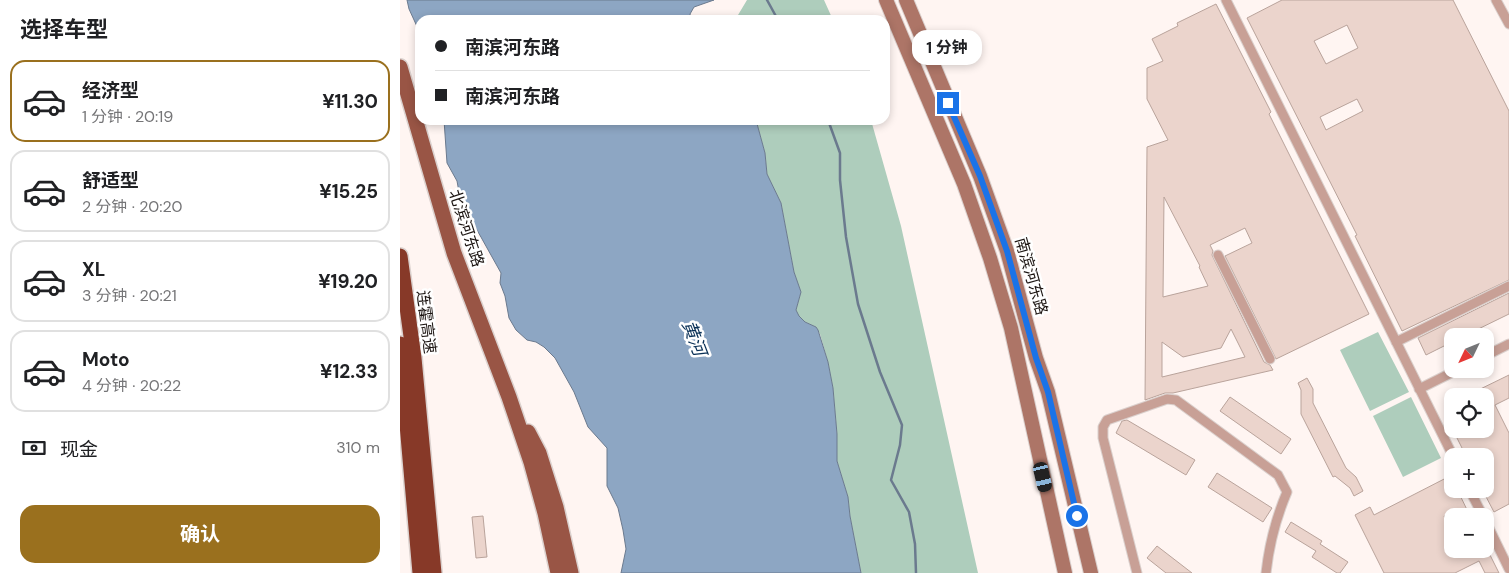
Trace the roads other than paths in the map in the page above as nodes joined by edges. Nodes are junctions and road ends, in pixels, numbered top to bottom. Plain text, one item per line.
1 (886, 0) edge
2 (906, 0) edge
3 (1226, 0) edge
4 (1496, 0) edge
5 (1509, 24) edge
6 (400, 67) edge
7 (415, 119) edge
8 (417, 125) edge
9 (1218, 255) dead end
10 (400, 256) edge
11 (1509, 286) edge
12 (1396, 342) junction
13 (400, 344) edge
14 (1509, 344) edge
15 (1494, 352) edge
16 (1270, 359) dead end
17 (1444, 376) edge
18 (1419, 389) junction
19 (509, 397) junction
20 (1058, 440) junction
21 (1036, 445) junction
22 (1449, 448) edge
23 (1050, 509) junction
24 (1494, 538) edge
25 (1509, 569) edge
26 (420, 573) edge
27 (434, 573) edge
28 (558, 573) edge
29 (571, 573) edge
30 (1065, 573) edge
31 (1072, 573) edge
32 (1091, 573) edge
33 (1137, 573) edge
34 (1266, 573) edge

1 - 21 main road
2 - 20 main road, 南滨河东路
3 - 12 street
4 - 5 street
6 - 7 main road, 北滨河东路
8 - 19 main road, 北滨河东路
9 - 16 street
10 - 27 highway, 连霍高速
11 - 12 street
12 - 18 street
13 - 26 highway, 连霍高速
14 - 15 street
17 - 18 street
18 - 22 street
19 - 28 main road, 北滨河东路
19 - 29 main road, 北滨河东路
20 - 21 main road
20 - 32 main road, 南滨河东路
21 - 23 main road
23 - 30 main road
23 - 31 main road
24 - 25 street
33 - 34 street

